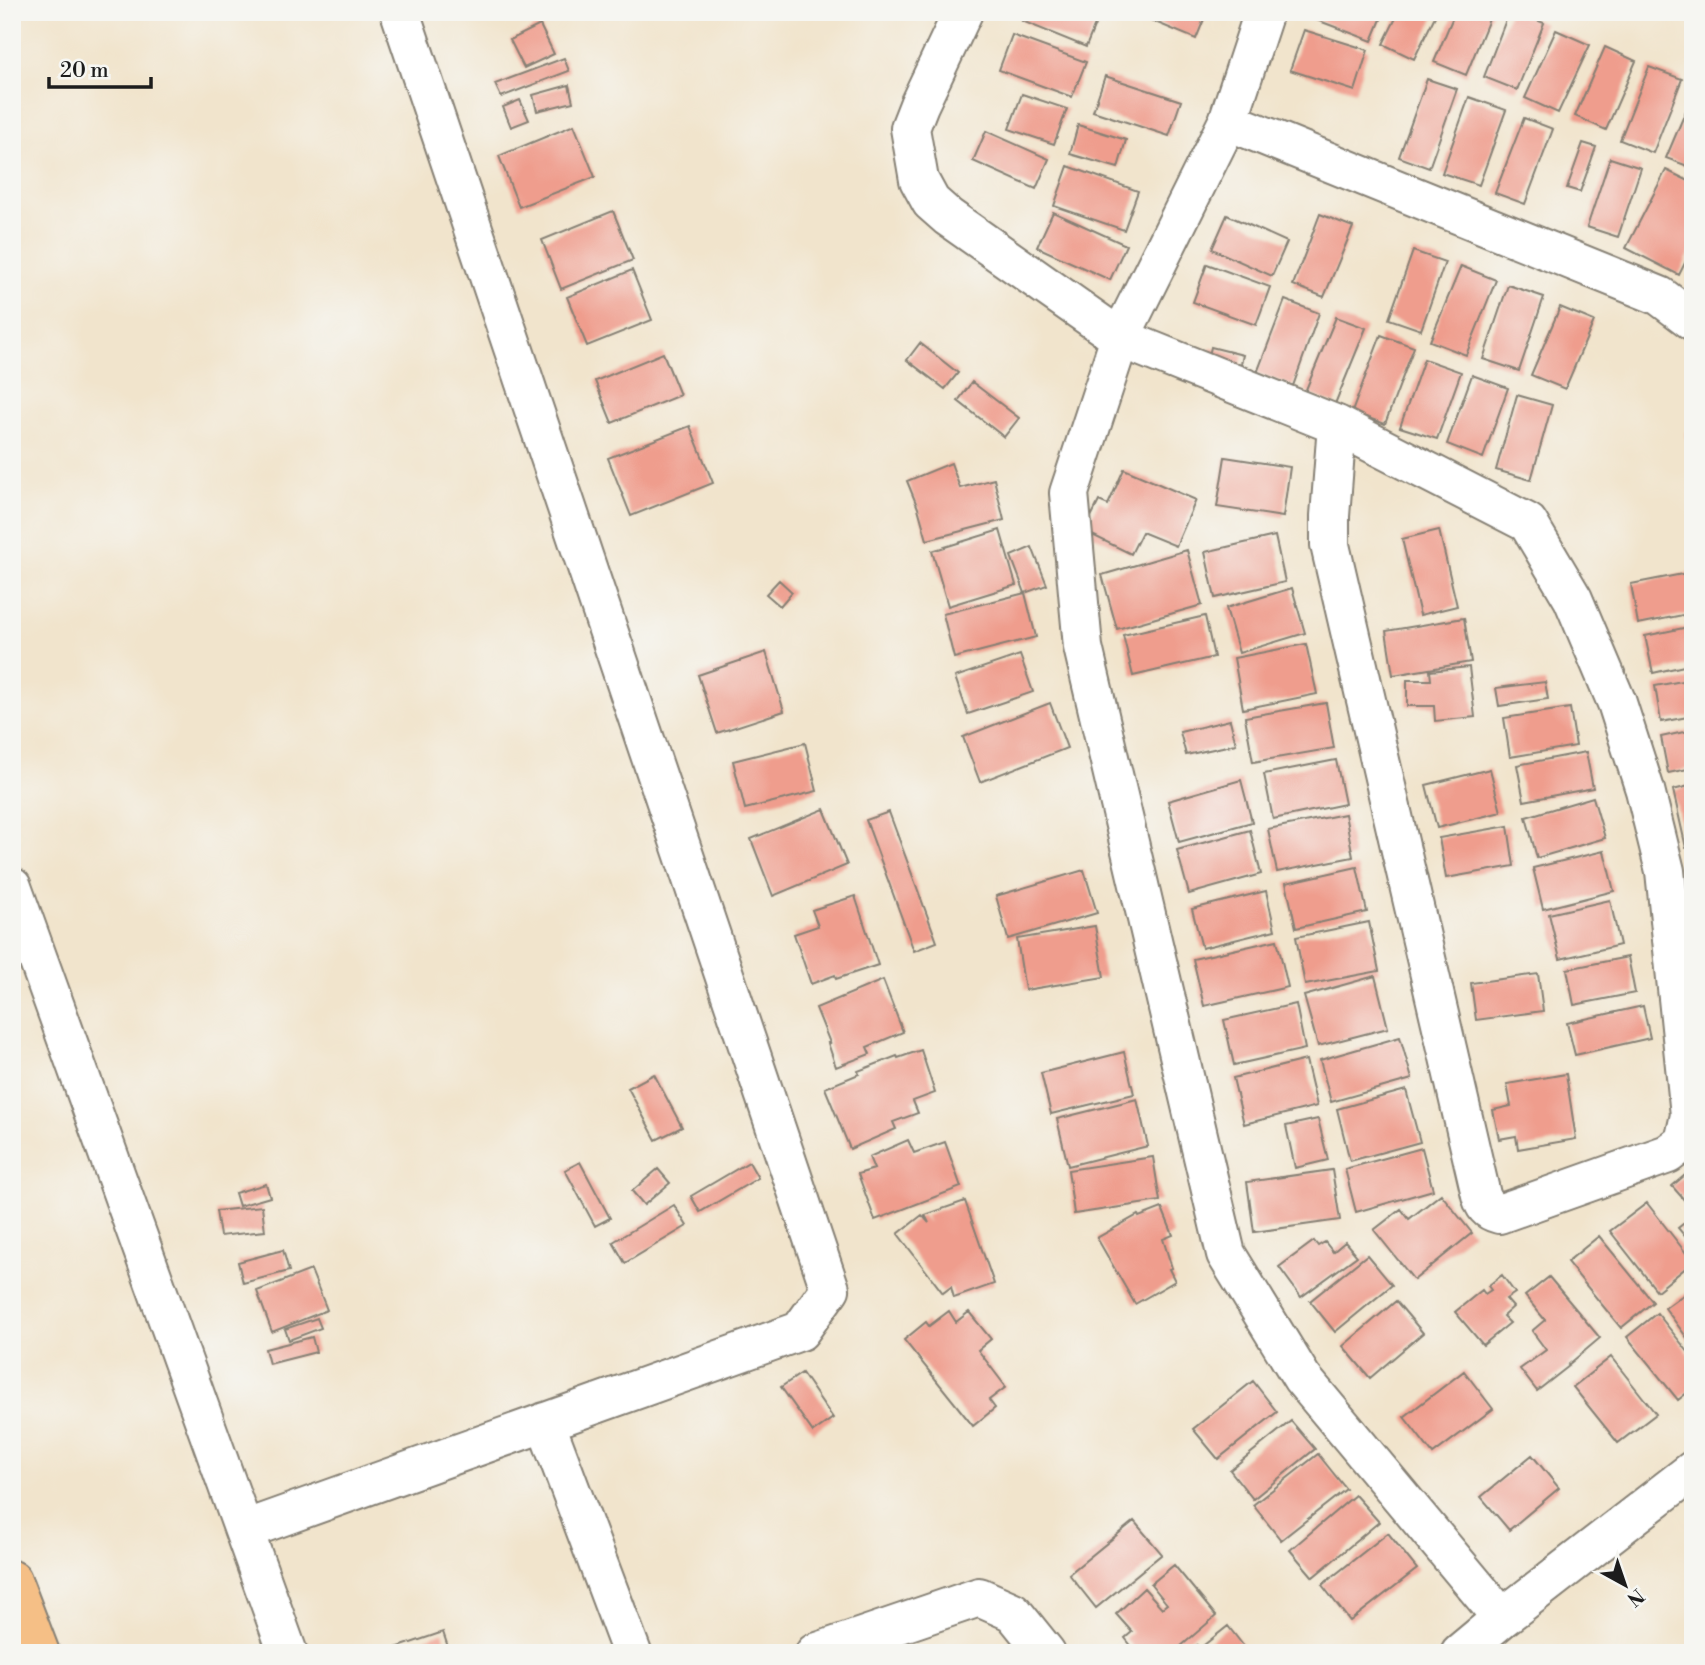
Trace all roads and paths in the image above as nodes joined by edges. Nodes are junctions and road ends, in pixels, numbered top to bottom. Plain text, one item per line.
1 (400, 12) edge
2 (963, 12) edge
3 (1264, 12) edge
4 (1228, 121) junction
5 (1693, 321) edge
6 (1120, 338) junction
7 (1337, 425) junction
8 (1679, 869) edge
9 (12, 887) edge
10 (545, 1422) junction
11 (1693, 1470) edge
12 (244, 1530) junction
13 (12, 1580) edge
14 (1502, 1618) junction
15 (40, 1653) edge
16 (288, 1653) edge
17 (632, 1653) edge
18 (815, 1653) edge
19 (1046, 1653) edge
20 (1460, 1653) edge

1 - 10 street
2 - 6 street
3 - 4 street
4 - 5 street
4 - 6 street
6 - 7 street
6 - 14 street
7 - 8 street
7 - 8 street
9 - 12 street
10 - 12 street
10 - 17 street
11 - 14 street
12 - 16 street
13 - 15 highway
14 - 20 street
18 - 19 street

